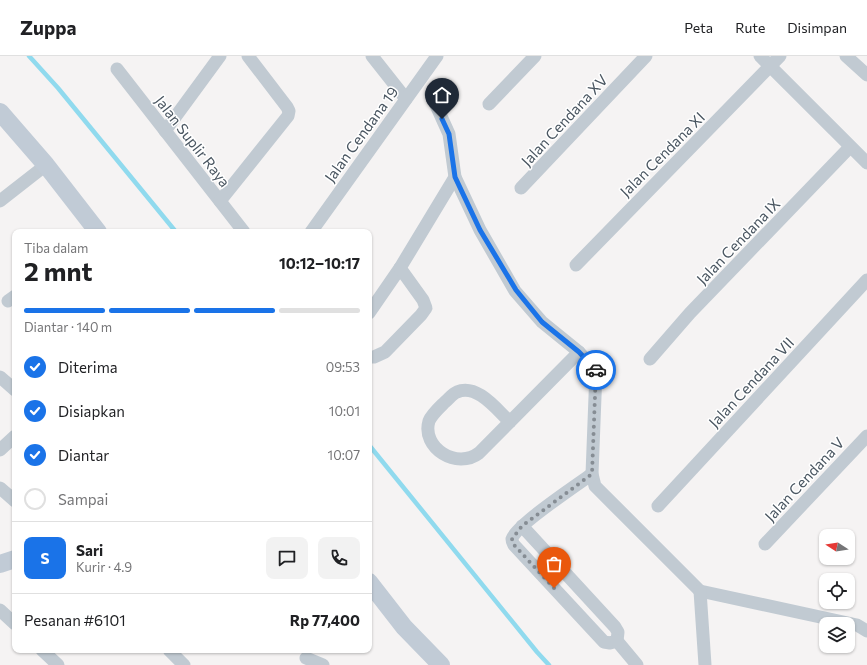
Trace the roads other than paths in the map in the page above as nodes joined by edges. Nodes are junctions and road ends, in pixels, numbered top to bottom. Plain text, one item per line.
1 (220, 56) edge
2 (248, 56) edge
3 (372, 56) edge
4 (437, 56) edge
5 (534, 56) edge
6 (646, 56) edge
7 (760, 56) edge
8 (780, 56) edge
9 (846, 56) edge
10 (771, 66) junction
11 (117, 69) dead end
12 (867, 75) edge
13 (431, 94) dead end
14 (406, 99) junction
15 (489, 104) dead end
16 (0, 112) edge
17 (165, 131) junction
18 (850, 147) junction
19 (867, 163) edge
20 (46, 165) junction
21 (455, 177) junction
22 (521, 188) dead end
23 (0, 201) edge
24 (220, 201) junction
25 (96, 229) edge
26 (242, 229) edge
27 (313, 229) edge
28 (576, 264) dead end
29 (400, 268) junction
30 (867, 280) edge
31 (372, 309) edge
32 (579, 352) junction
33 (372, 357) edge
34 (650, 359) dead end
35 (0, 377) edge
36 (12, 387) edge
37 (510, 422) junction
38 (867, 436) edge
39 (12, 439) edge
40 (0, 450) edge
41 (592, 474) junction
42 (0, 488) edge
43 (12, 498) edge
44 (658, 506) dead end
45 (522, 526) junction
46 (765, 544) dead end
47 (12, 560) edge
48 (0, 564) edge
49 (372, 586) edge
50 (700, 591) junction
51 (0, 610) edge
52 (12, 621) edge
53 (867, 631) edge
54 (617, 641) junction
55 (45, 653) edge
56 (172, 653) edge
57 (305, 658) edge
58 (58, 665) edge
59 (184, 665) edge
60 (323, 665) edge
61 (442, 665) edge
62 (637, 665) edge
63 (705, 665) edge

1 - 17 street
2 - 24 street
3 - 14 street
4 - 14 street, Jalan Cendana 19
5 - 15 street
6 - 22 street, Jalan Cendana XV
7 - 10 street
8 - 10 street, Jalan Cendana XI
9 - 12 street
10 - 18 street
10 - 28 street, Jalan Cendana XI
11 - 17 street, Jalan Suplir Raya
13 - 21 street
14 - 27 street, Jalan Cendana 19
16 - 20 street
17 - 24 street, Jalan Suplir Raya
18 - 19 street
18 - 34 street, Jalan Cendana IX
20 - 23 street
20 - 25 street
21 - 29 street
21 - 32 street
24 - 26 street, Jalan Suplir Raya
29 - 31 street
29 - 33 street
30 - 44 street, Jalan Cendana VII
32 - 37 street
32 - 41 street
35 - 36 street
37 - 37 street
38 - 46 street, Jalan Cendana V
39 - 40 street
41 - 45 street
41 - 50 street
42 - 43 street
45 - 54 street
45 - 54 street
47 - 48 street
49 - 61 street
50 - 53 street
50 - 63 street
51 - 52 street
54 - 62 street
55 - 58 street
56 - 59 street
57 - 60 street

